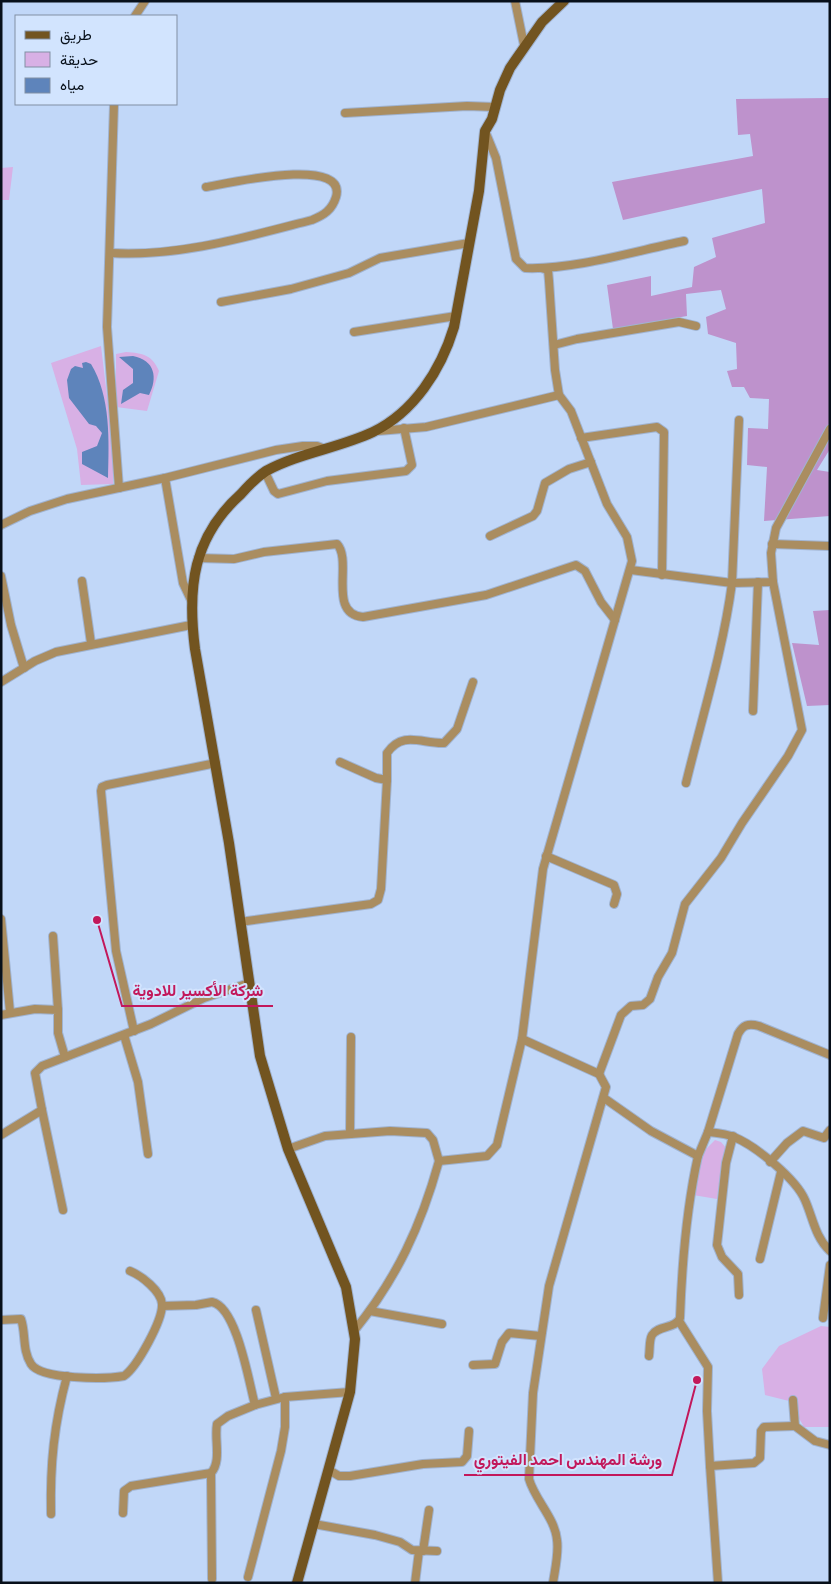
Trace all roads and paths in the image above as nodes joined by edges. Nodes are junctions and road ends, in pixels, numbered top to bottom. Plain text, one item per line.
1 (145, 1) edge
2 (515, 1) edge
3 (564, 1) edge
4 (136, 15) edge
5 (524, 45) junction
6 (114, 105) edge
7 (495, 107) junction
8 (345, 113) dead end
9 (485, 131) junction
10 (206, 187) dead end
11 (684, 241) dead end
12 (469, 243) junction
13 (110, 252) junction
14 (541, 268) junction
15 (221, 302) dead end
16 (456, 316) junction
17 (696, 326) dead end
18 (354, 332) dead end
19 (554, 345) junction
20 (559, 395) junction
21 (739, 420) dead end
22 (404, 428) junction
23 (830, 430) edge
24 (373, 432) junction
25 (581, 438) junction
26 (325, 448) junction
27 (591, 462) junction
28 (265, 472) junction
29 (164, 478) junction
30 (119, 488) junction
31 (1, 525) edge
32 (490, 536) dead end
33 (772, 544) junction
34 (830, 546) edge
35 (198, 558) junction
36 (631, 570) junction
37 (662, 575) junction
38 (1, 576) edge
39 (82, 581) dead end
40 (758, 582) junction
41 (773, 582) junction
42 (732, 583) junction
43 (192, 602) junction
44 (615, 620) junction
45 (191, 625) junction
46 (91, 643) junction
47 (24, 668) junction
48 (1, 682) edge
49 (472, 682) dead end
50 (753, 711) dead end
51 (340, 762) dead end
52 (216, 763) junction
53 (387, 780) junction
54 (686, 783) dead end
55 (546, 856) junction
56 (614, 904) dead end
57 (1, 919) edge
58 (240, 922) junction
59 (54, 936) dead end
60 (249, 982) junction
61 (58, 1010) junction
62 (10, 1012) junction
63 (1, 1015) edge
64 (134, 1031) junction
65 (124, 1035) junction
66 (351, 1037) dead end
67 (522, 1039) junction
68 (830, 1055) edge
69 (65, 1057) junction
70 (599, 1074) junction
71 (604, 1098) junction
72 (42, 1110) junction
73 (830, 1130) edge
74 (708, 1132) junction
75 (350, 1134) junction
76 (1, 1135) edge
77 (733, 1136) junction
78 (288, 1150) junction
79 (148, 1154) dead end
80 (698, 1156) junction
81 (439, 1162) junction
82 (770, 1162) junction
83 (781, 1172) junction
84 (63, 1210) dead end
85 (830, 1251) edge
86 (760, 1259) dead end
87 (830, 1265) edge
88 (130, 1271) dead end
89 (739, 1294) dead end
90 (162, 1306) junction
91 (256, 1310) dead end
92 (370, 1311) junction
93 (823, 1318) dead end
94 (1, 1320) edge
95 (679, 1321) junction
96 (442, 1324) dead end
97 (354, 1331) junction
98 (541, 1336) junction
99 (649, 1356) dead end
100 (473, 1365) dead end
101 (68, 1376) junction
102 (350, 1392) junction
103 (285, 1396) junction
104 (276, 1398) junction
105 (793, 1400) dead end
106 (255, 1405) junction
107 (795, 1426) junction
108 (469, 1431) dead end
109 (830, 1445) edge
110 (710, 1466) junction
111 (329, 1470) junction
112 (211, 1473) junction
113 (429, 1510) dead end
114 (123, 1513) dead end
115 (51, 1514) dead end
116 (314, 1524) junction
117 (421, 1551) junction
118 (437, 1552) dead end
119 (248, 1577) dead end
120 (212, 1579) dead end
121 (297, 1583) edge
122 (415, 1583) edge
123 (553, 1583) edge
124 (718, 1583) edge

1 - 4 street
2 - 5 street
3 - 5 main road
5 - 7 main road
6 - 13 street
7 - 8 street
7 - 9 main road
9 - 12 main road
9 - 14 street
10 - 13 street
11 - 14 street
12 - 15 street
12 - 16 main road
13 - 30 street
14 - 19 street
16 - 18 street
16 - 24 main road
17 - 19 street
19 - 20 street
20 - 22 street
20 - 25 street
21 - 42 street
22 - 24 street
22 - 28 street
23 - 33 street
24 - 26 main road
25 - 27 street
25 - 37 street
26 - 28 main road
26 - 29 street
27 - 32 street
27 - 36 street
28 - 35 main road
29 - 30 street
29 - 43 street
30 - 31 street
33 - 34 street
33 - 41 street
35 - 43 main road
35 - 44 street
36 - 37 street
36 - 44 street
37 - 42 street
38 - 47 street
39 - 46 street
40 - 41 street
40 - 42 street
40 - 50 street
41 - 70 street
42 - 54 street
43 - 45 main road
44 - 55 street
45 - 46 street
45 - 52 main road
46 - 47 street
47 - 48 street
49 - 53 street
51 - 53 street
52 - 58 main road
52 - 64 street
53 - 58 street
55 - 56 street
55 - 67 street
57 - 62 street
58 - 60 main road
59 - 61 street
60 - 64 street
60 - 78 main road
61 - 62 street
61 - 69 street
62 - 63 street
64 - 65 street
65 - 69 street
65 - 79 street
66 - 75 street
67 - 70 street
67 - 81 street
68 - 74 street
69 - 72 street
70 - 71 street
71 - 80 street
71 - 98 street
72 - 76 street
72 - 84 street
73 - 82 street
74 - 77 street
74 - 80 street
75 - 78 street
75 - 81 street
77 - 82 street
77 - 89 street
78 - 97 main road
80 - 95 street
81 - 92 street
82 - 83 street
83 - 85 street
83 - 86 street
87 - 93 street
88 - 90 street
90 - 101 street
90 - 106 street
91 - 104 street
92 - 96 street
92 - 97 street
94 - 101 street
95 - 99 street
95 - 110 street
97 - 102 main road
98 - 100 street
98 - 123 street
101 - 115 street
102 - 103 street
102 - 111 main road
103 - 104 street
103 - 119 street
104 - 106 street
105 - 107 street
106 - 112 street
107 - 109 street
107 - 110 street
108 - 111 street
110 - 124 street
111 - 116 main road
112 - 114 street
112 - 120 street
113 - 117 street
116 - 117 street
116 - 121 main road
117 - 118 street
117 - 122 street

